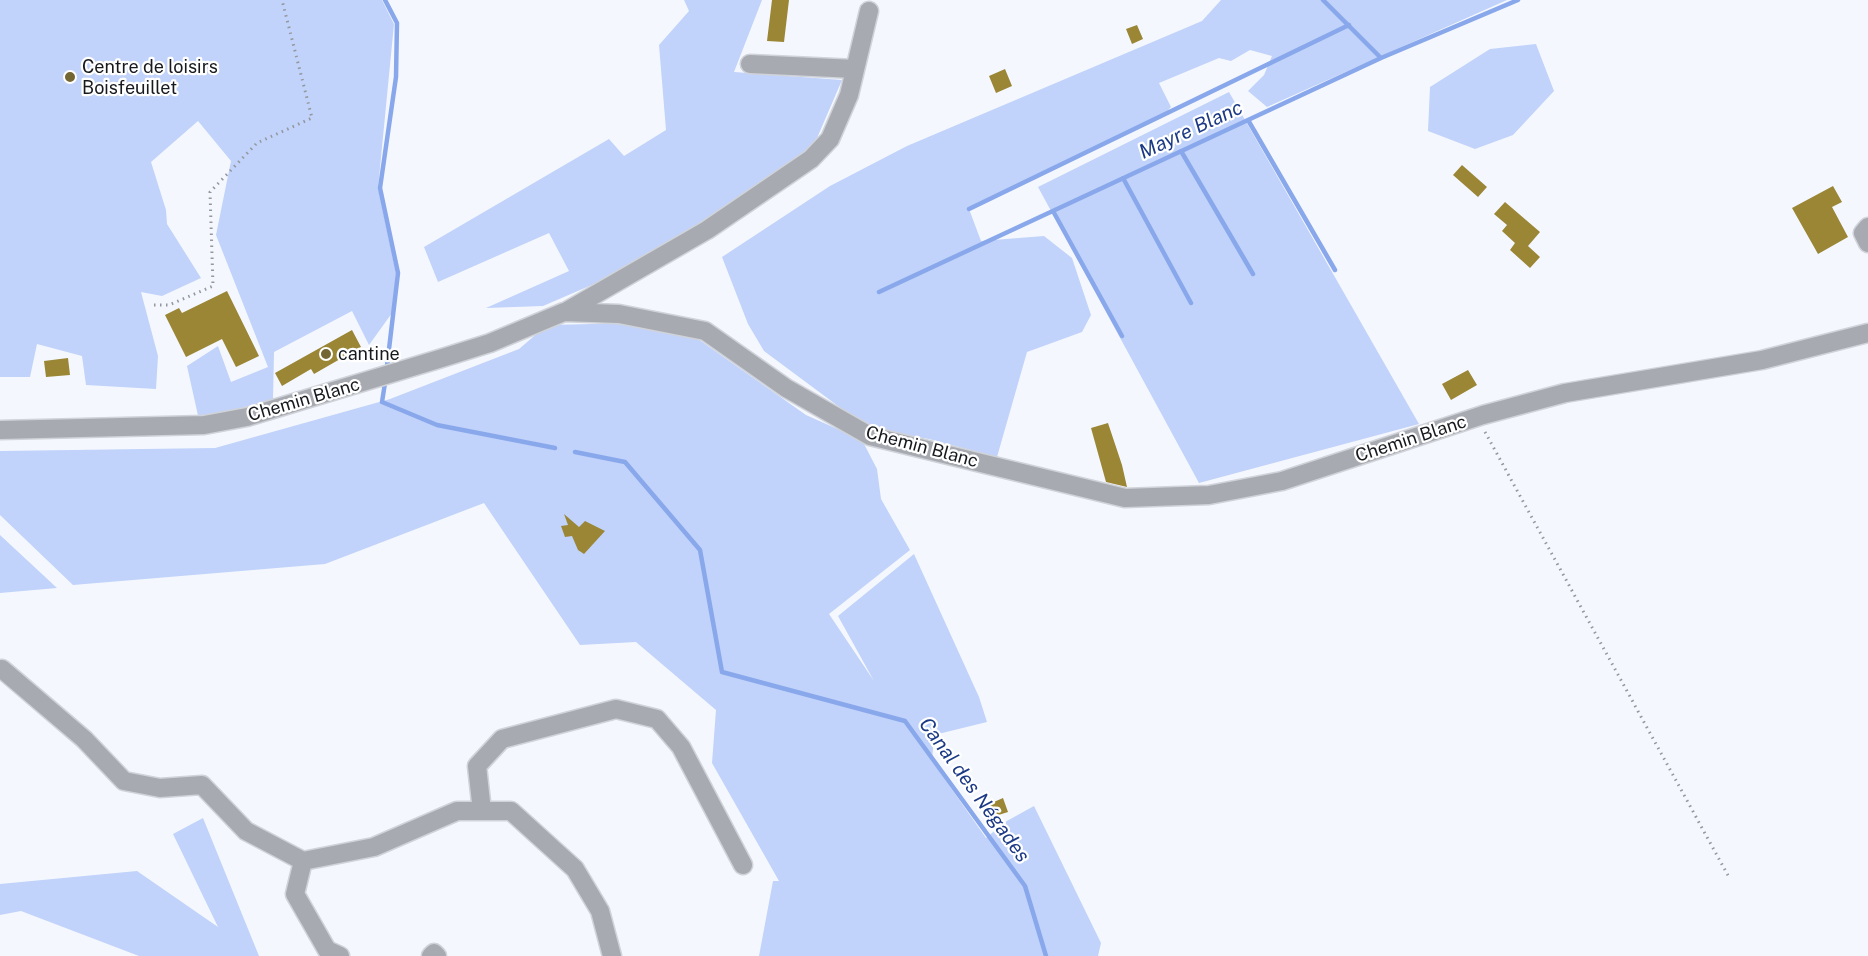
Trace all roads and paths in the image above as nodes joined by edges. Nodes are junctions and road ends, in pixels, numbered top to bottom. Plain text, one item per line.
1 (282, 0) edge
2 (869, 11) dead end
3 (750, 64) dead end
4 (855, 69) junction
5 (1868, 226) edge
6 (1868, 243) edge
7 (154, 305) dead end
8 (564, 312) junction
9 (1868, 333) edge
10 (1483, 415) junction
11 (0, 430) edge
12 (2, 669) dead end
13 (482, 811) junction
14 (303, 861) junction
15 (743, 865) dead end
16 (1730, 879) dead end
17 (340, 956) edge
18 (431, 956) edge
19 (438, 956) edge
20 (612, 956) edge

1 - 7 path
2 - 4 street
3 - 4 street
4 - 8 street
5 - 6 street
8 - 10 street, Chemin Blanc
8 - 11 street, Chemin Blanc
9 - 10 street, Chemin Blanc
10 - 16 path
12 - 14 street
13 - 14 street
13 - 15 street
13 - 20 street
14 - 17 street
18 - 19 street

